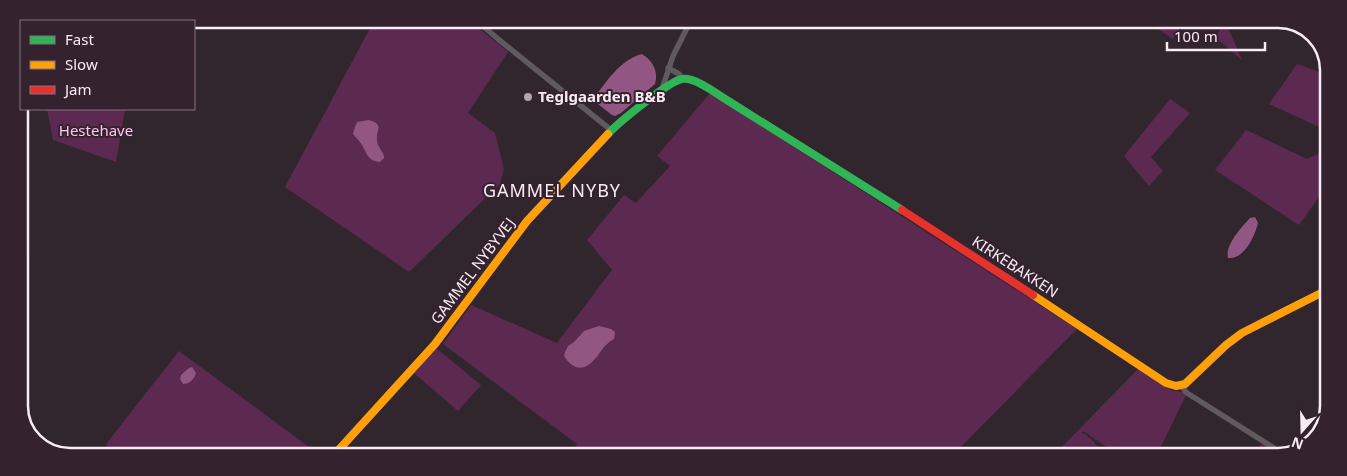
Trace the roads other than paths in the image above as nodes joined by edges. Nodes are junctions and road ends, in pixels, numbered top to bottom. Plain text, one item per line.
1 (485, 28) edge
2 (687, 28) edge
3 (668, 68) junction
4 (682, 79) junction
5 (662, 89) junction
6 (611, 130) junction
7 (1320, 294) edge
8 (1181, 386) junction
9 (340, 448) edge
10 (1273, 448) edge

1 - 6 street
2 - 3 street
3 - 4 street
3 - 5 street
4 - 5 street, GAMMEL NYBYVEJ
4 - 8 street, KIRKEBAKKEN
5 - 6 street, GAMMEL NYBYVEJ
6 - 9 street, GAMMEL NYBYVEJ
7 - 8 street
8 - 10 street

